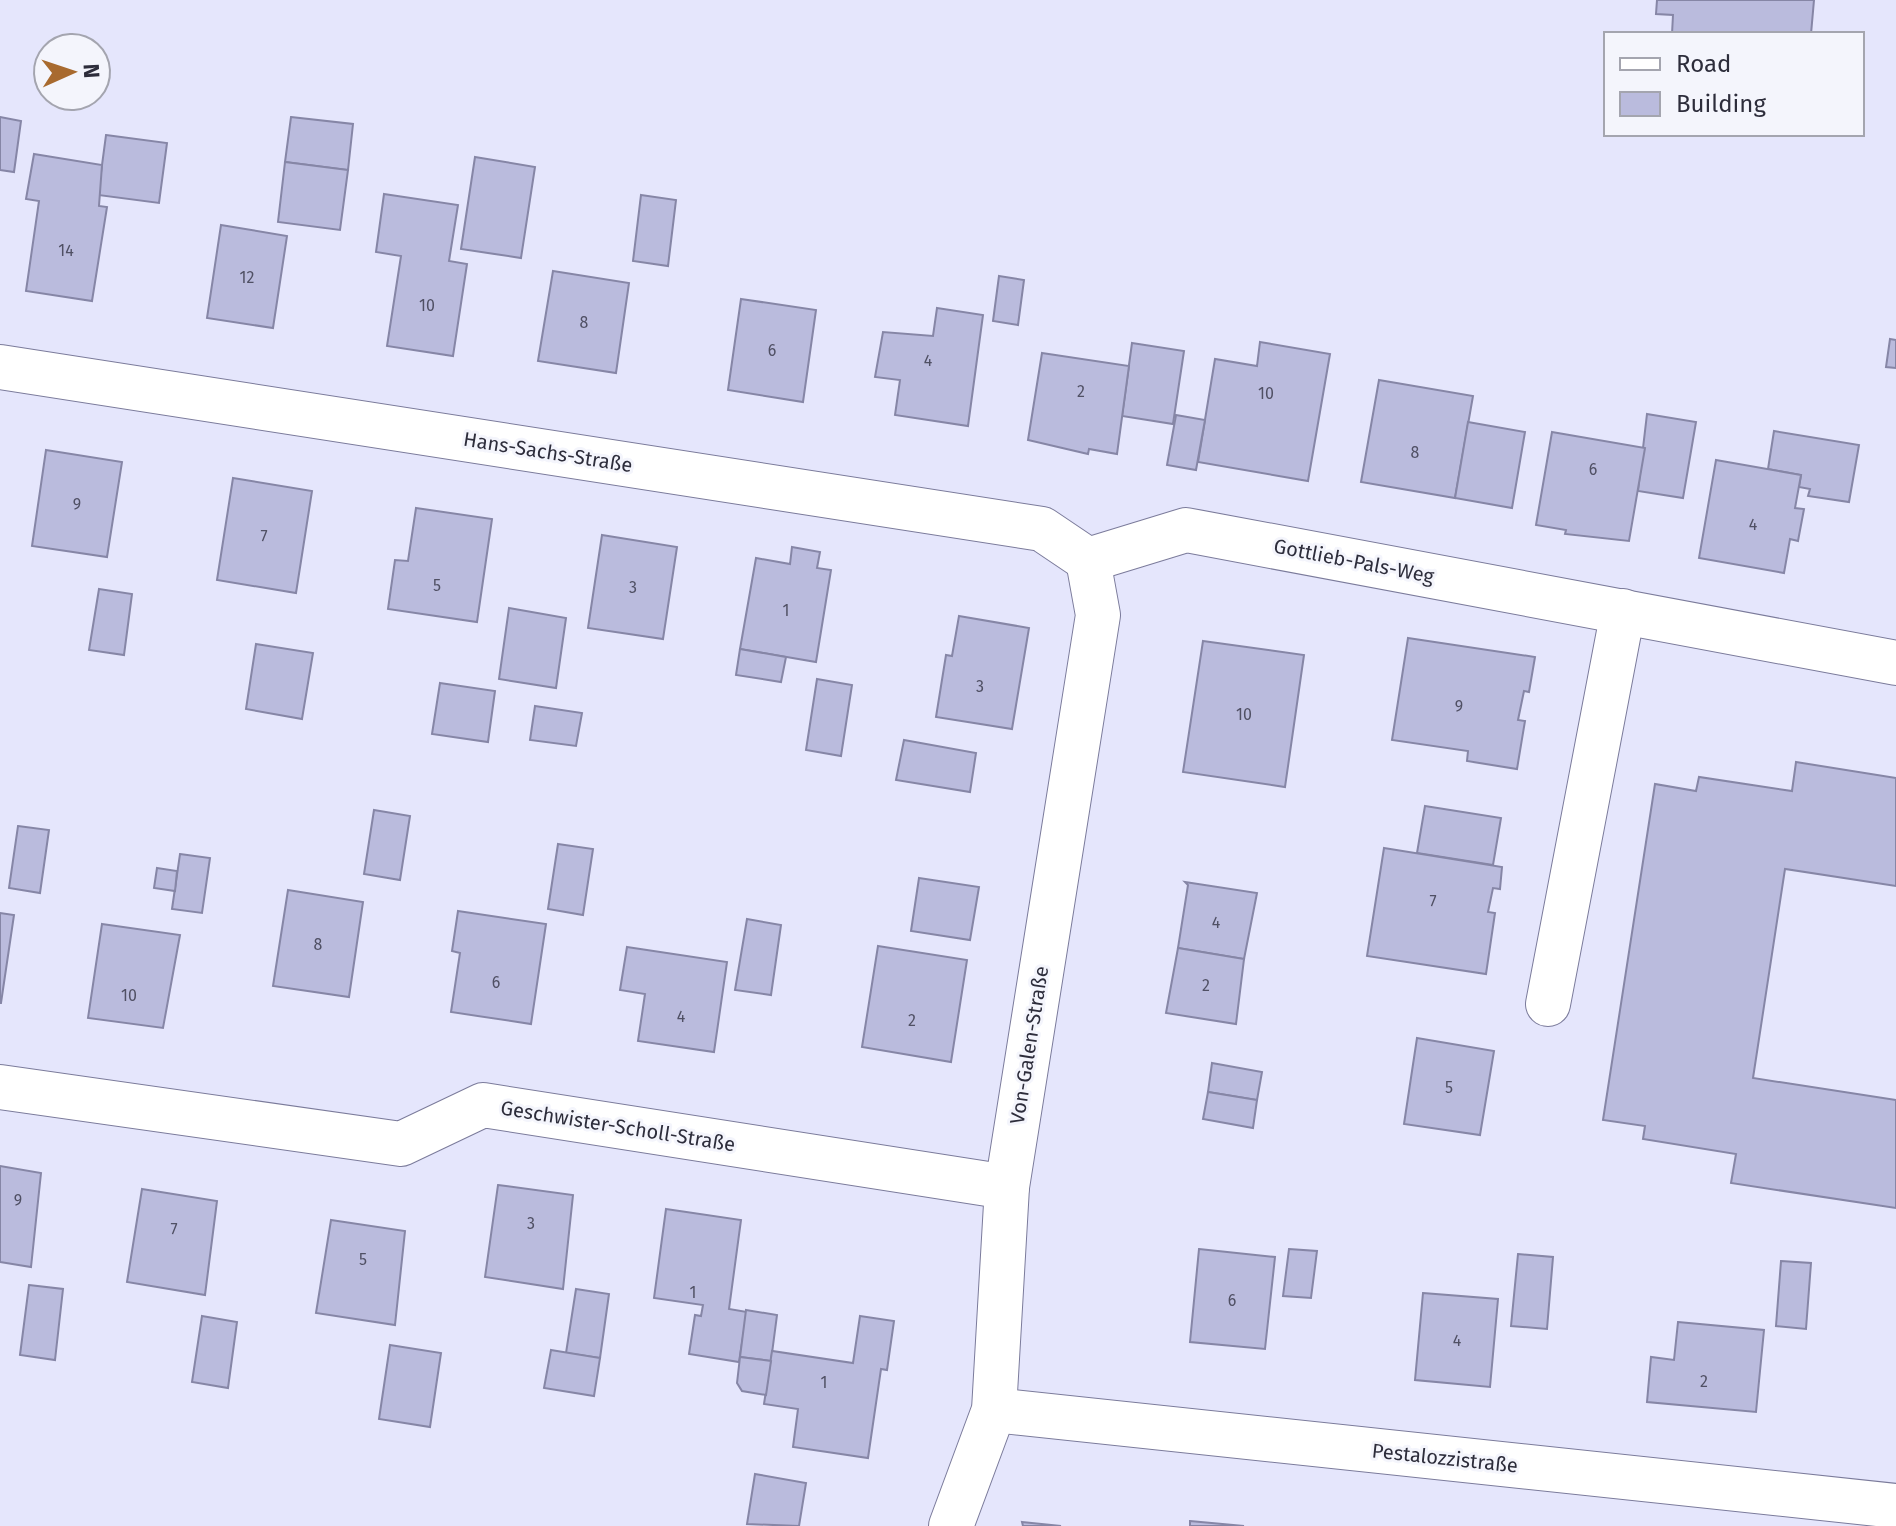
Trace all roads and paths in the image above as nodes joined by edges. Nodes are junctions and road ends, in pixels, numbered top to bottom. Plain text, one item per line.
1 (0, 367) edge
2 (1088, 560) junction
3 (1623, 611) junction
4 (1896, 663) edge
5 (1548, 1004) dead end
6 (0, 1087) edge
7 (1007, 1187) junction
8 (994, 1410) junction
9 (1896, 1506) edge
10 (951, 1526) edge

1 - 2 street, Hans-Sachs-Straße
2 - 3 street, Gottlieb-Pals-Weg
2 - 7 street, Von-Galen-Straße
3 - 4 street, Gottlieb-Pals-Weg
3 - 5 street
6 - 7 street, Geschwister-Scholl-Straße
7 - 8 street, Von-Galen-Straße
8 - 9 street, Pestalozzistraße
8 - 10 street, Von-Galen-Straße

